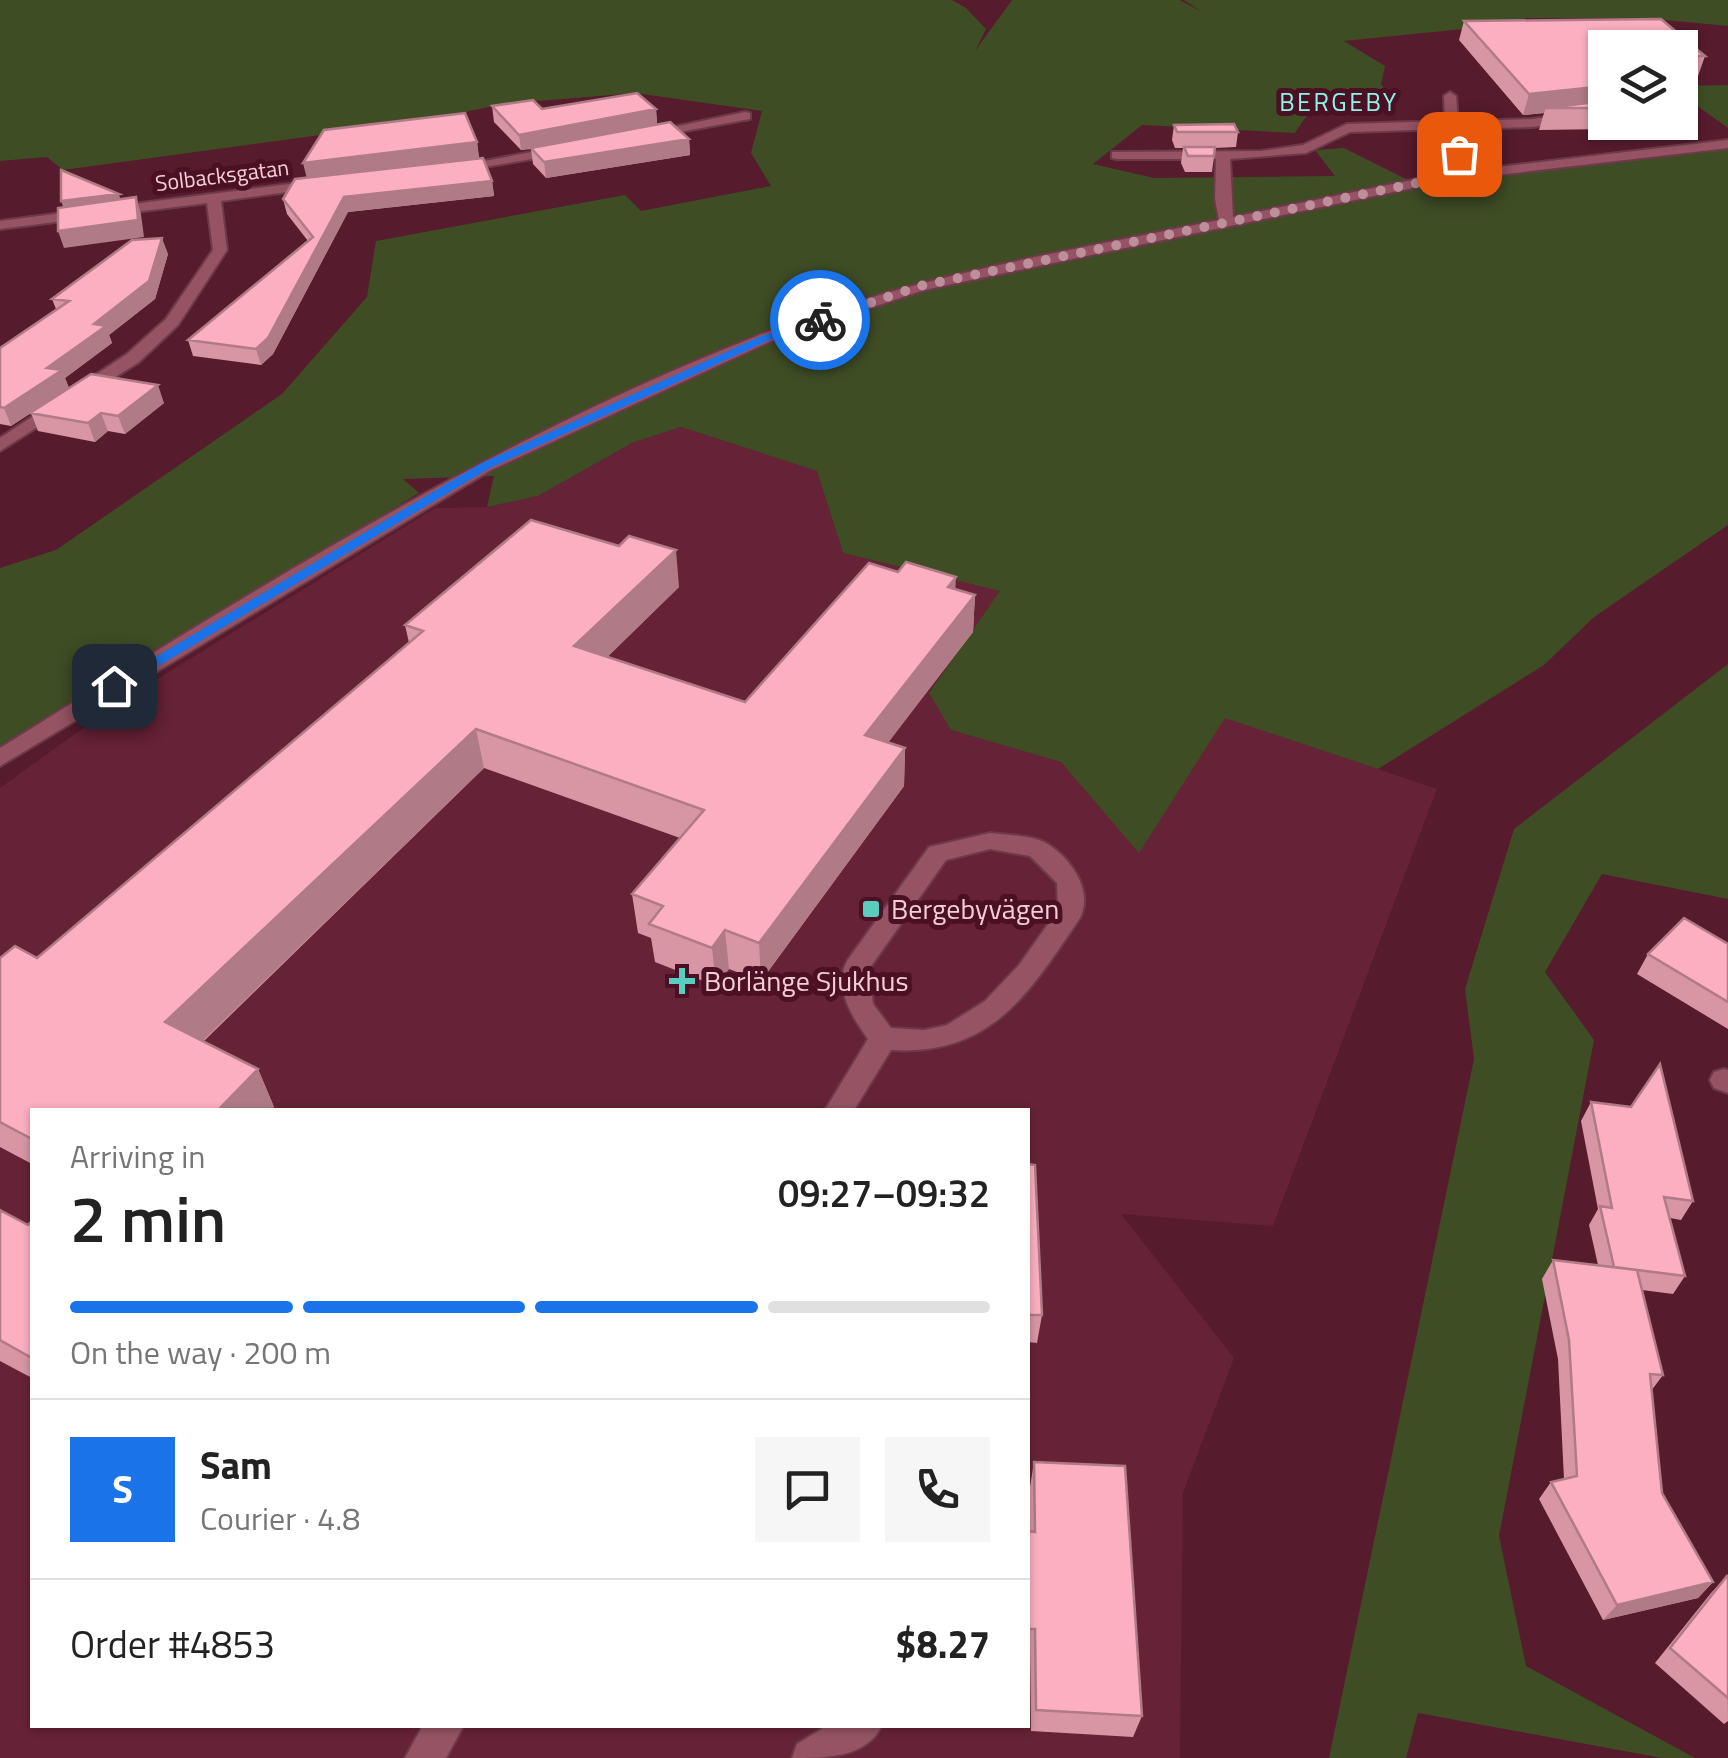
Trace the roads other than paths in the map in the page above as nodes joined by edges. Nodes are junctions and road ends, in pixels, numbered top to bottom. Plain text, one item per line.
1 (1450, 96) dead end
2 (746, 116) dead end
3 (1588, 116) edge
4 (1452, 123) junction
5 (628, 137) edge
6 (1728, 144) edge
7 (572, 148) edge
8 (1118, 155) dead end
9 (1224, 157) junction
10 (442, 170) edge
11 (1446, 177) junction
12 (347, 181) edge
13 (214, 196) junction
14 (1226, 222) junction
15 (0, 225) edge
16 (0, 446) edge
17 (0, 758) edge
18 (882, 1039) junction
19 (840, 1108) edge
20 (443, 1728) edge
21 (858, 1728) edge
22 (424, 1758) edge
23 (811, 1758) edge

1 - 4 street
2 - 5 street
3 - 4 street
4 - 9 street
4 - 11 street
6 - 11 street
7 - 10 street
8 - 9 street
9 - 14 street
11 - 14 street
12 - 13 street, Solbacksgatan
13 - 15 street, Solbacksgatan
13 - 16 street
14 - 17 street
18 - 18 street
18 - 19 street
20 - 22 street
21 - 23 street

